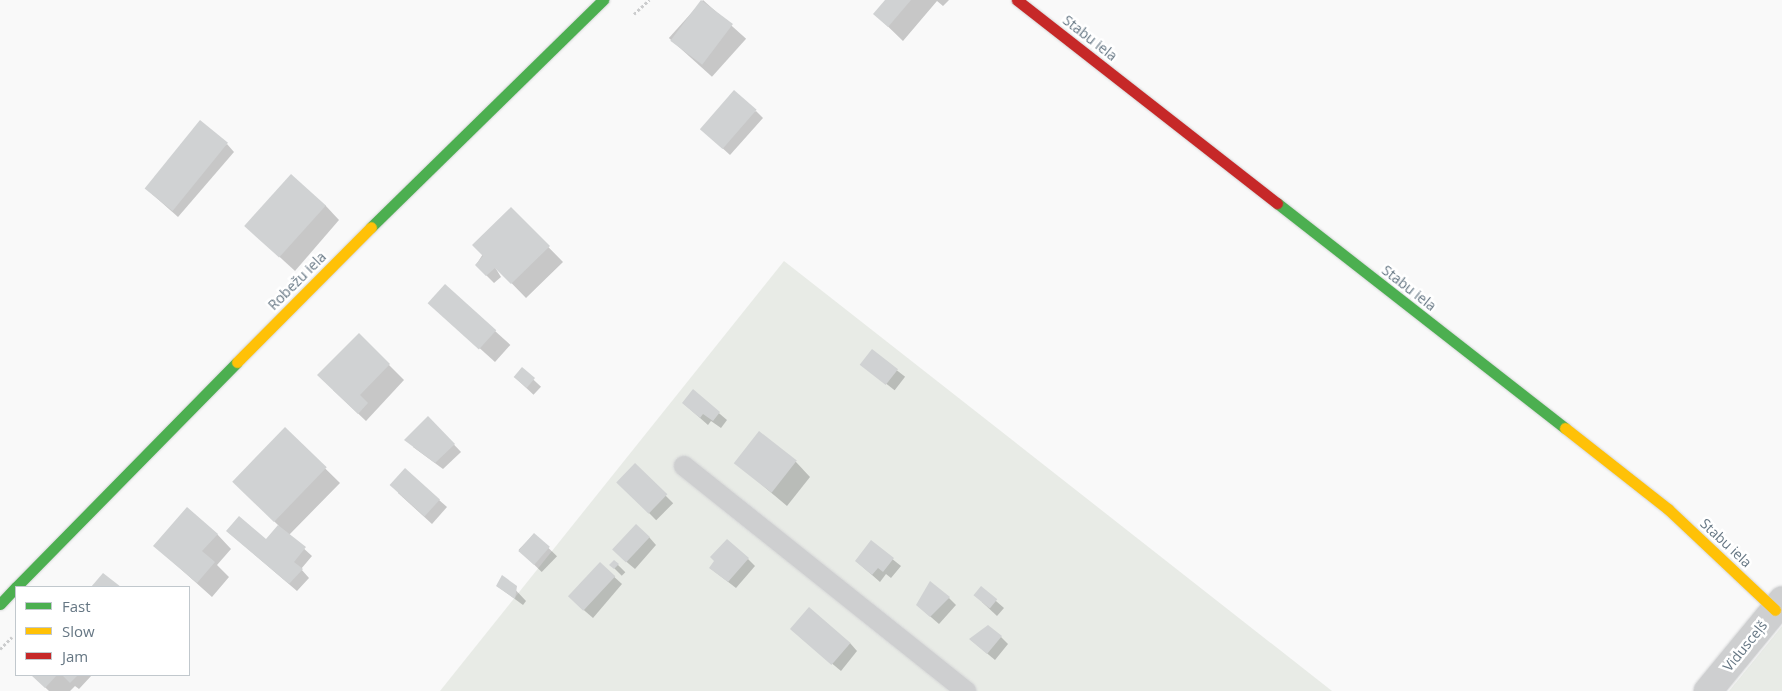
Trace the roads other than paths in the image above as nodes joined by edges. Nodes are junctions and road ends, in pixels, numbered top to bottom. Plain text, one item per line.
1 (603, 0) edge
2 (1017, 0) edge
3 (684, 466) dead end
4 (17, 586) edge
5 (15, 588) edge
6 (0, 604) edge
7 (1778, 605) edge
8 (966, 691) edge
9 (1708, 691) edge

1 - 4 street, Robežu iela
2 - 7 street, Stabu iela
3 - 8 lane
5 - 6 street, Robežu iela
7 - 9 street, Vidusceļš

